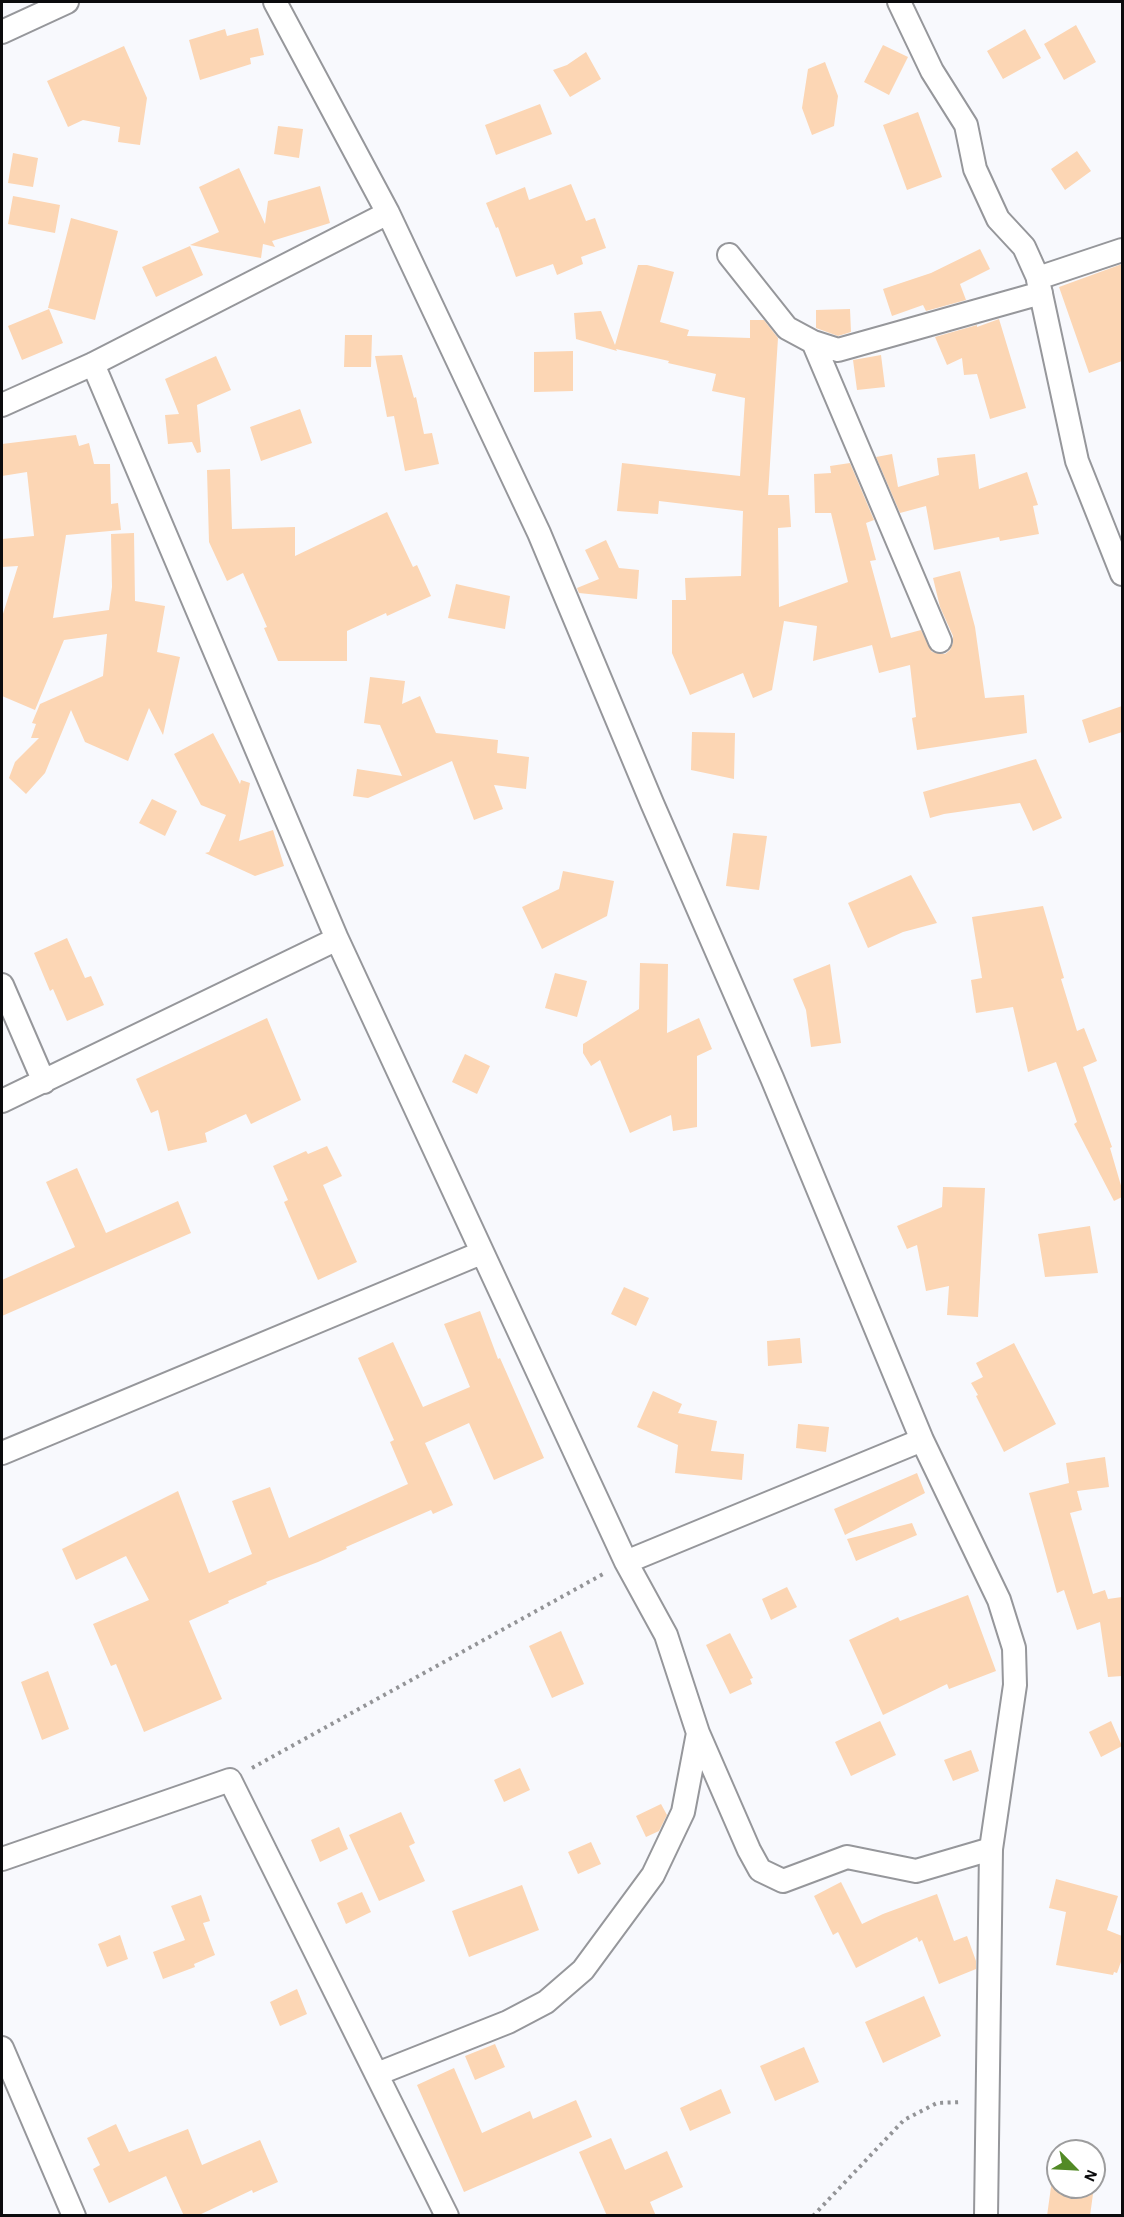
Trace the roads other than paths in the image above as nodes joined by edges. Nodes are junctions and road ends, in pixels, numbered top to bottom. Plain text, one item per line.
1 (67, 2) edge
2 (274, 2) edge
3 (899, 2) edge
4 (2, 32) edge
5 (387, 213) junction
6 (1122, 250) edge
7 (729, 255) dead end
8 (1040, 285) junction
9 (813, 342) junction
10 (93, 364) junction
11 (2, 405) edge
12 (1122, 574) edge
13 (940, 641) dead end
14 (337, 939) junction
15 (2, 985) edge
16 (44, 1082) junction
17 (2, 1101) edge
18 (481, 1253) junction
19 (922, 1440) junction
20 (2, 1453) edge
21 (626, 1562) junction
22 (698, 1733) junction
23 (991, 1849) junction
24 (2, 1859) edge
25 (2, 2048) edge
26 (377, 2074) junction
27 (74, 2216) edge
28 (447, 2216) edge
29 (986, 2216) edge

1 - 4 street
2 - 5 street
3 - 8 street
5 - 10 street
5 - 19 street
6 - 8 street
7 - 9 street
8 - 9 street
8 - 12 street
9 - 13 street
10 - 11 street
10 - 14 street
14 - 16 street
14 - 18 street
15 - 16 street
16 - 17 street
18 - 20 street
18 - 21 street
19 - 21 street
19 - 23 street
21 - 22 street
22 - 23 street
22 - 26 street
23 - 29 street
24 - 26 street
25 - 27 street
26 - 28 street

